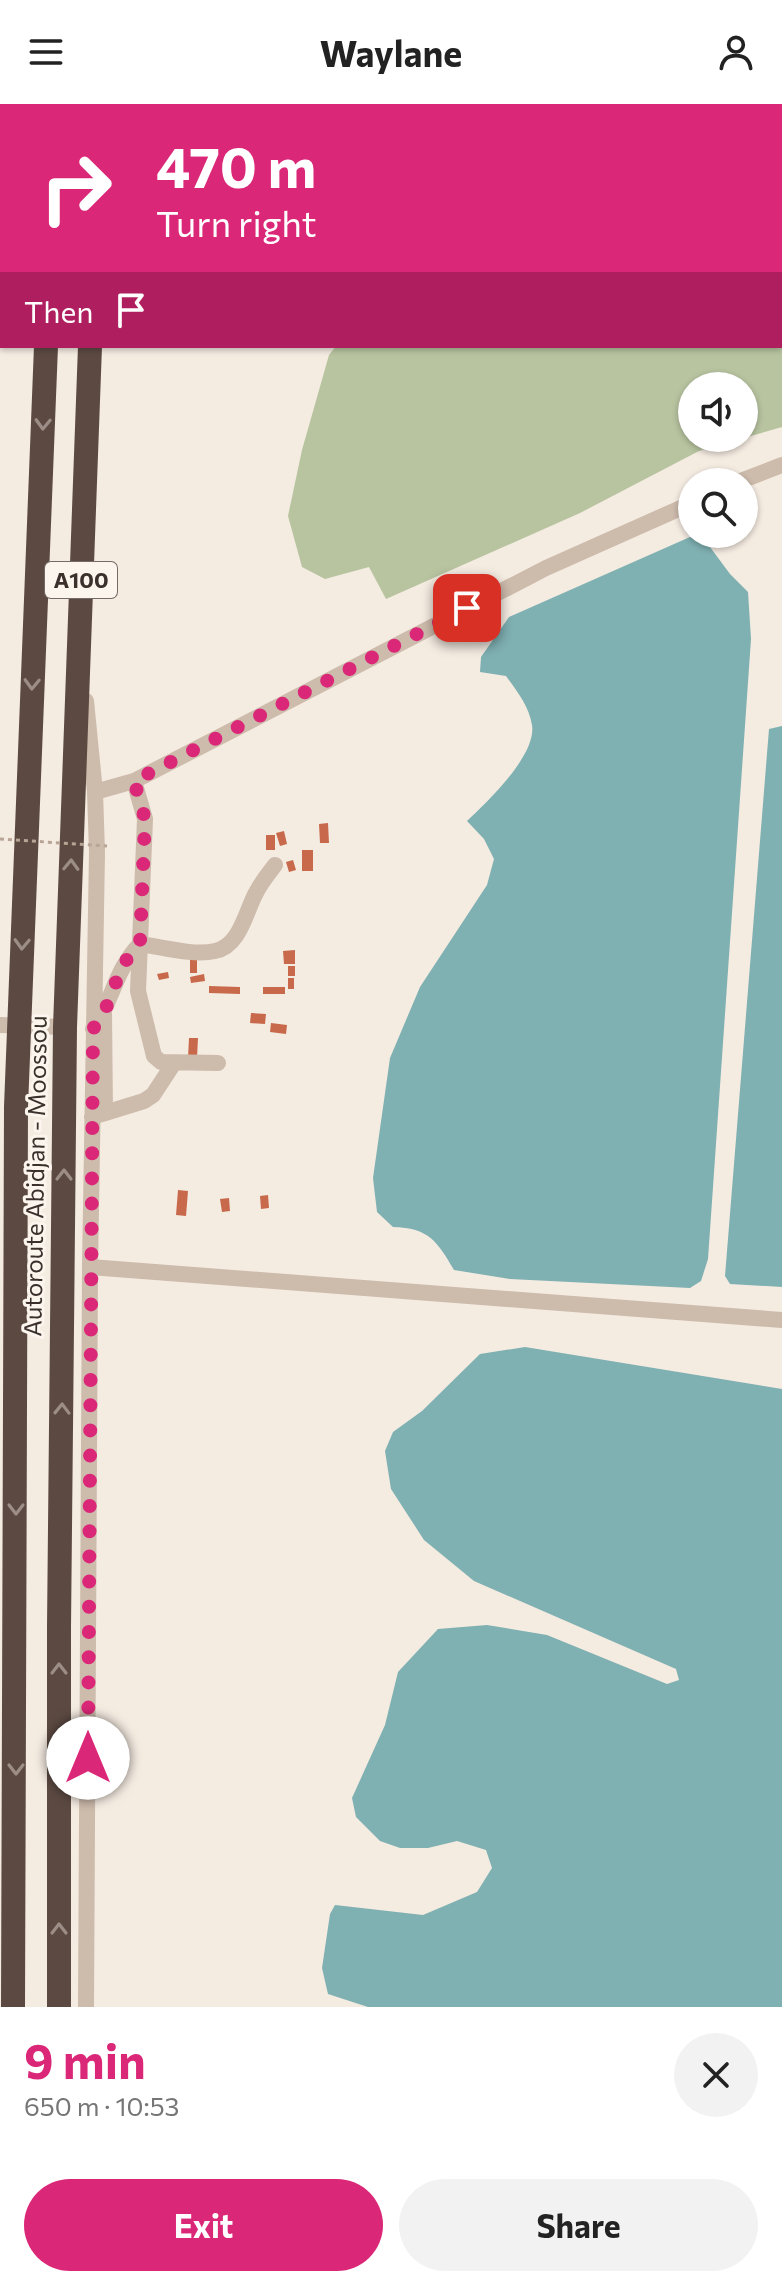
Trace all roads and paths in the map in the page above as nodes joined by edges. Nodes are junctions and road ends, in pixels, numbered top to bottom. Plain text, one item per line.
1 (46, 348) edge
2 (90, 348) edge
3 (88, 410) junction
4 (782, 465) edge
5 (758, 474) edge
6 (678, 509) edge
7 (134, 781) junction
8 (95, 792) junction
9 (0, 839) edge
10 (107, 846) dead end
11 (275, 865) dead end
12 (140, 944) junction
13 (93, 970) junction
14 (116, 977) junction
15 (138, 991) junction
16 (104, 1013) junction
17 (9, 1025) edge
18 (65, 1027) junction
19 (93, 1029) junction
20 (174, 1063) junction
21 (218, 1063) dead end
22 (98, 1115) junction
23 (90, 1267) junction
24 (782, 1320) edge
25 (8, 1807) edge
26 (13, 2007) edge
27 (59, 2007) edge
28 (86, 2007) edge

1 -> 17 highway, Autoroute Abidjan - Moossou / A100
2 - 3 highway, Autoroute Abidjan - Moossou / A100
3 - 8 street
18 -> 3 highway, Autoroute Abidjan - Moossou / A100
4 - 5 street
6 - 7 street
7 - 8 street
7 - 12 street
8 - 13 street
9 - 10 path, bridge
11 - 12 street
12 - 14 street
12 - 15 street
13 - 14 street
13 - 19 street
14 - 15 street
14 - 16 street
15 - 20 street
16 - 19 street
16 - 22 street
17 - 18 street
17 -> 25 highway, Autoroute Abidjan - Moossou / A100
27 -> 18 highway, Autoroute Abidjan - Moossou / A100
19 - 22 street
20 - 21 street
20 - 22 street
22 - 23 street
23 - 24 street
23 - 28 street
25 - 26 highway, Autoroute Abidjan - Moossou / A100

